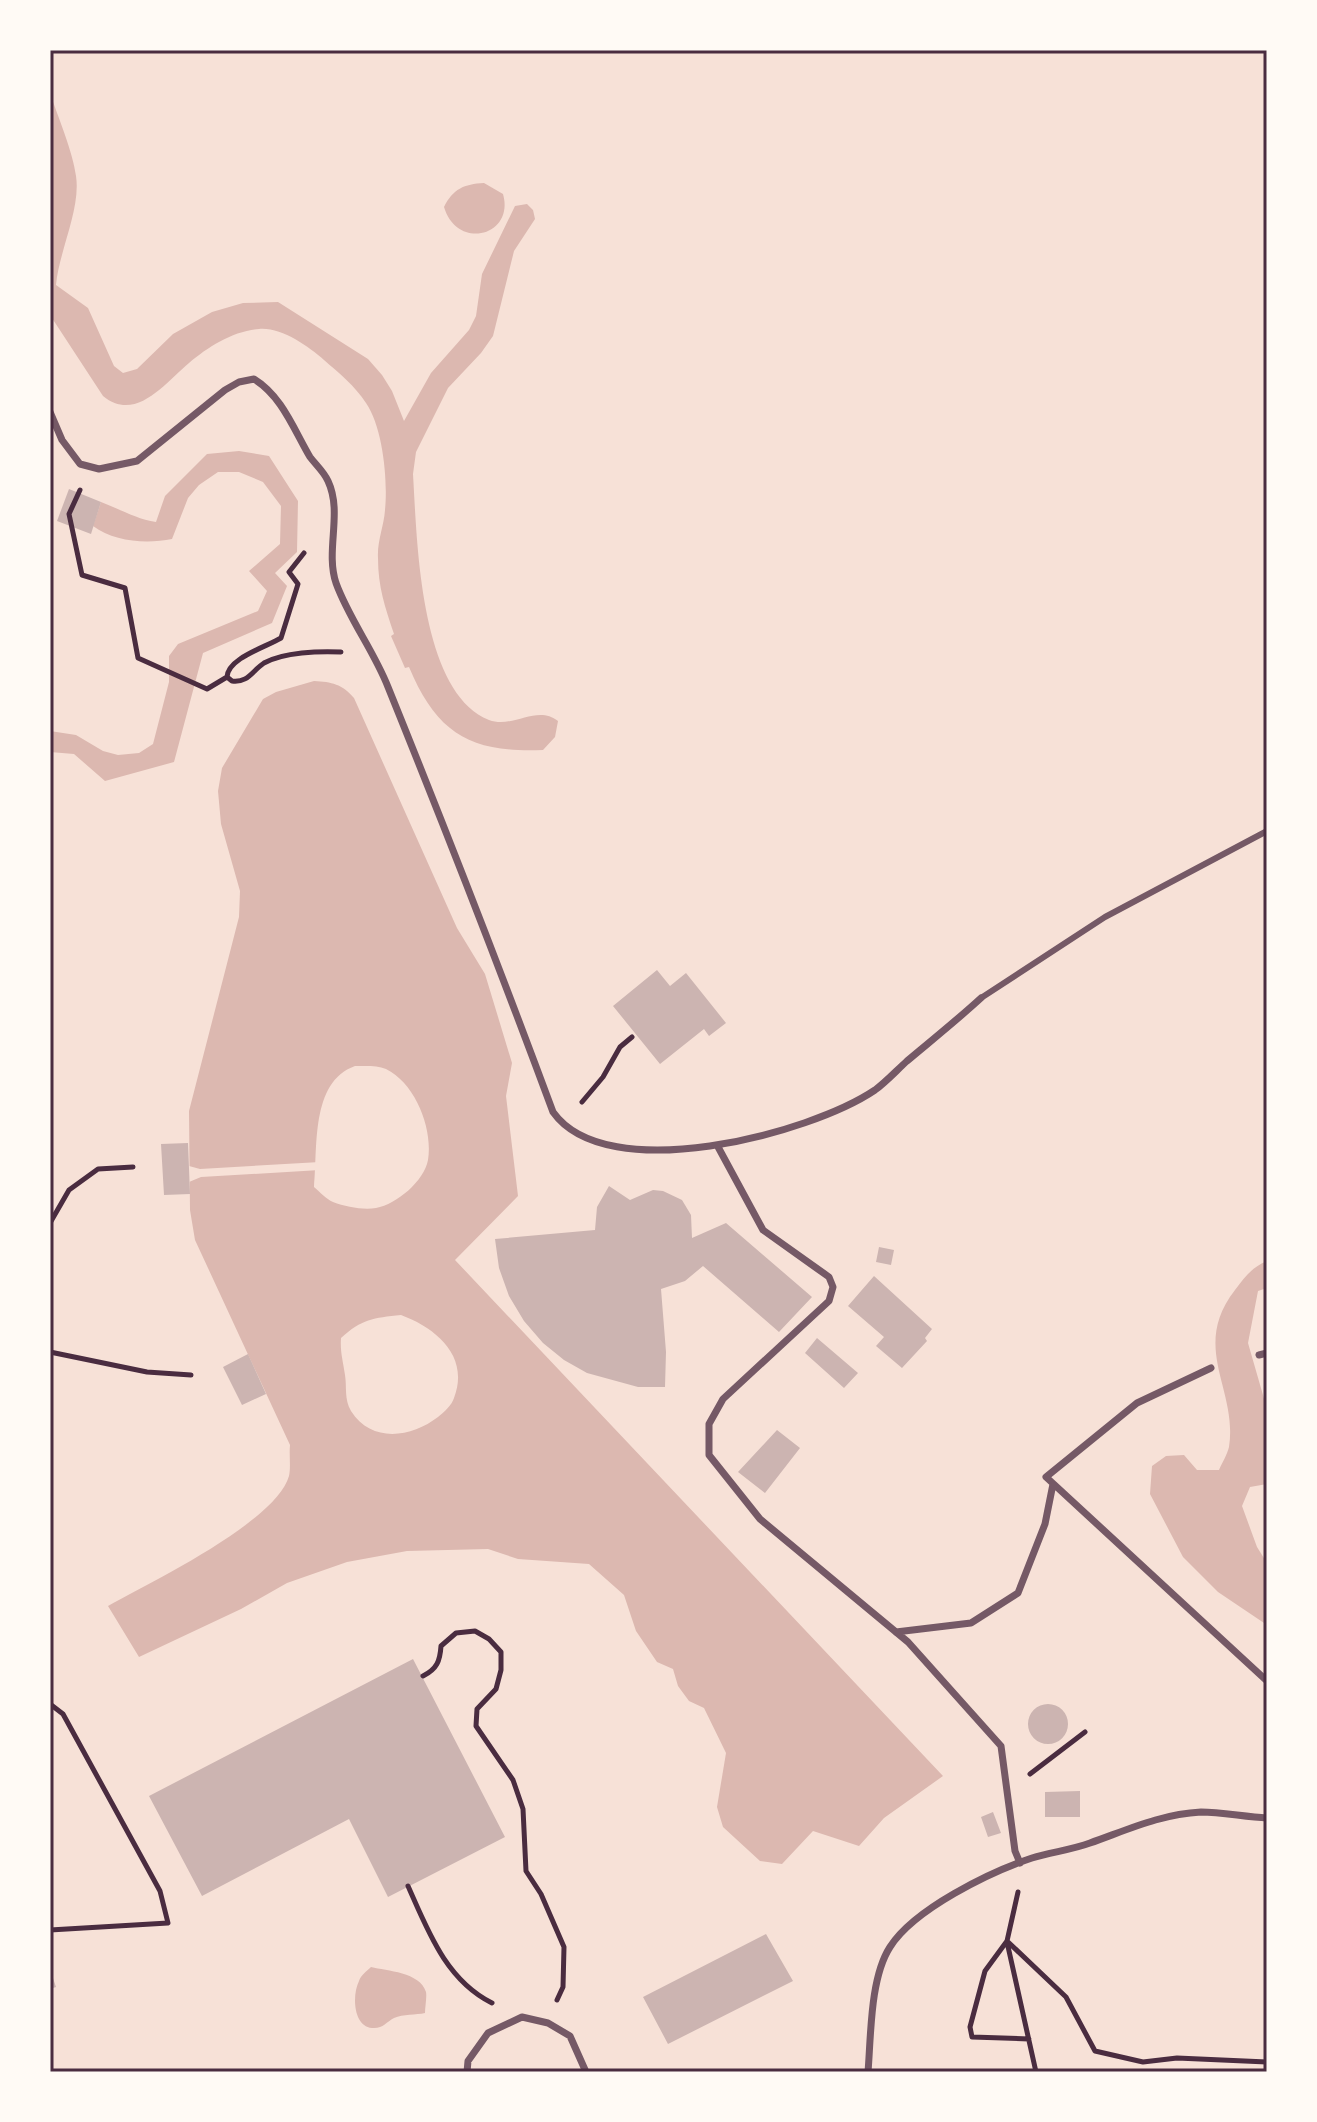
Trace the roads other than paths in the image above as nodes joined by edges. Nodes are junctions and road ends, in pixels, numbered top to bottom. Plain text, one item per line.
1 (50, 412) edge
2 (1267, 831) edge
3 (981, 998) joint
4 (717, 1145) junction
5 (1211, 1368) dead end
6 (1053, 1484) junction
7 (896, 1632) junction
8 (1267, 1681) edge
9 (1267, 1818) edge
10 (1020, 1863) junction
11 (467, 2072) edge
12 (586, 2072) edge
13 (868, 2072) edge

1 - 4 street
2 - 3 lane
3 - 4 street
4 - 7 street
5 - 6 street
6 - 7 street
6 - 8 street
7 - 10 street
9 - 10 street
10 - 13 street
11 - 12 street

